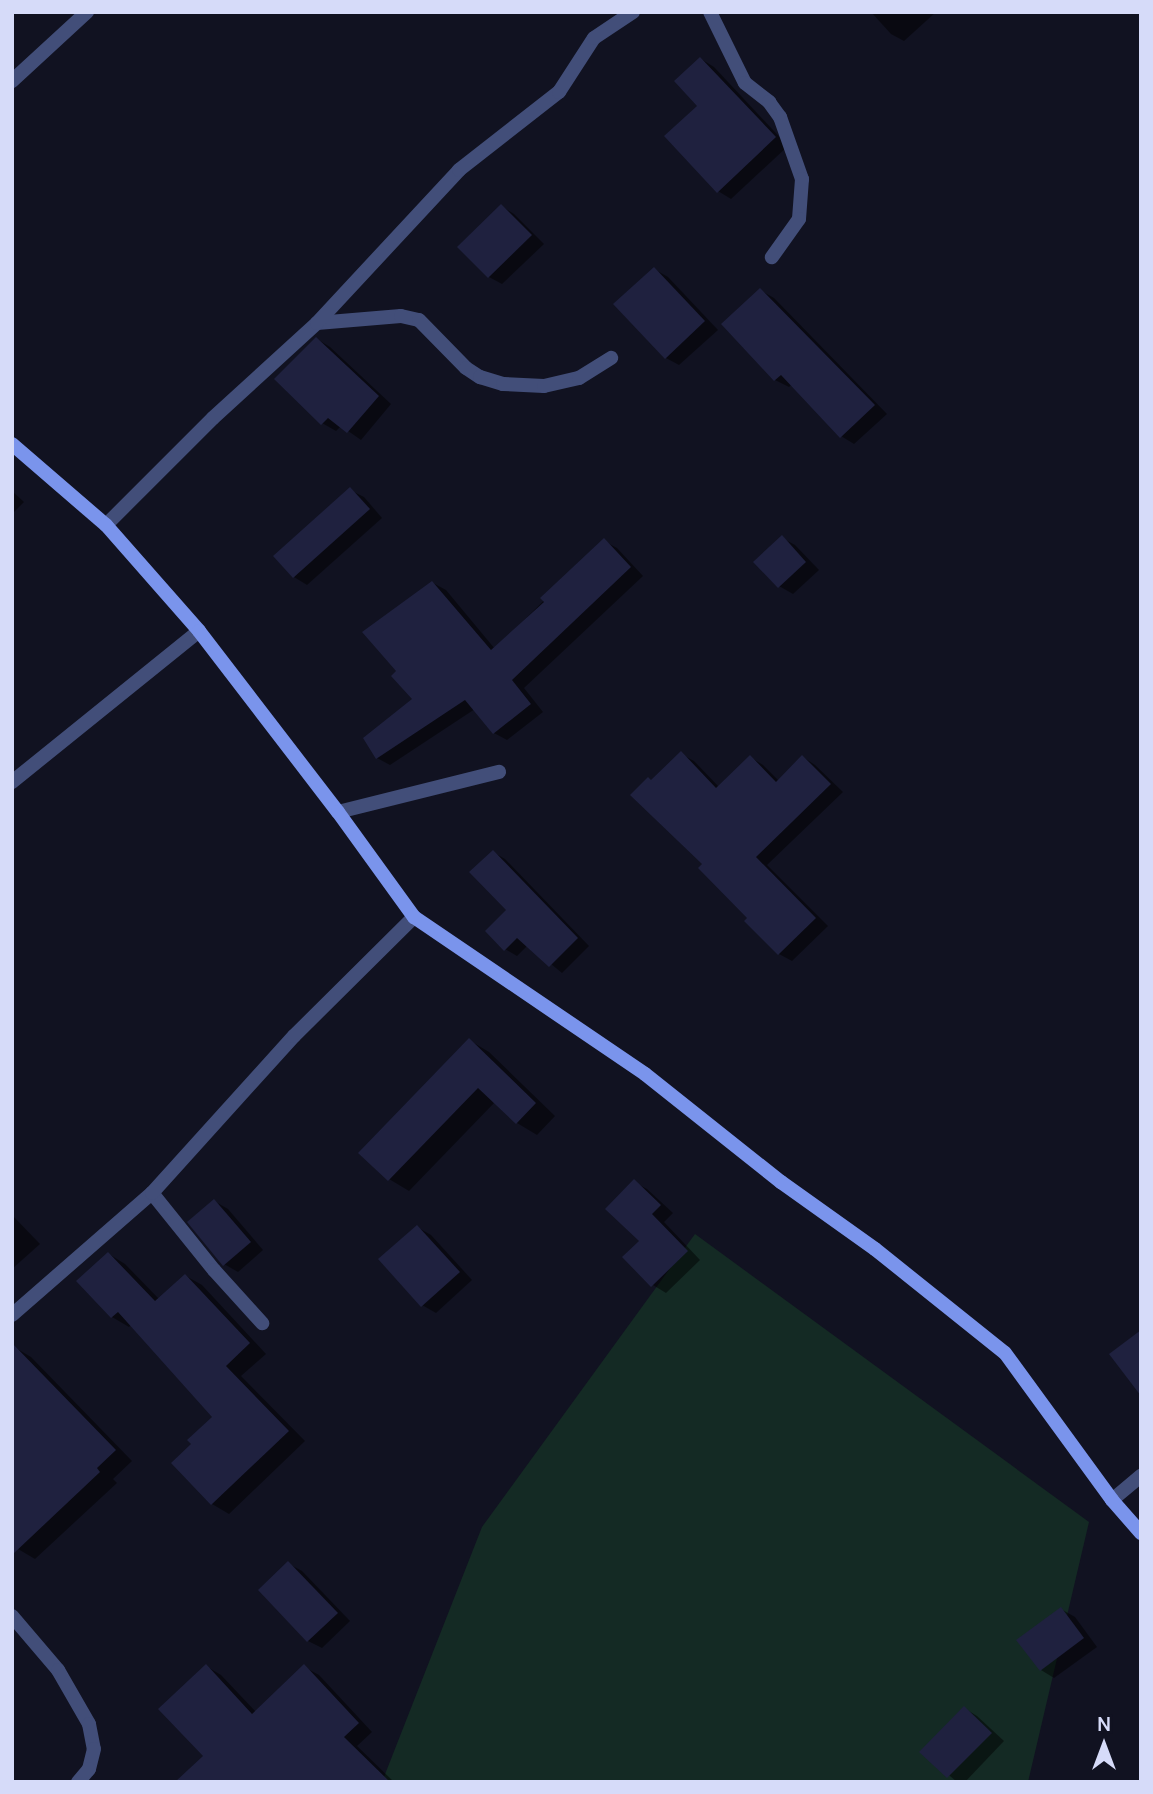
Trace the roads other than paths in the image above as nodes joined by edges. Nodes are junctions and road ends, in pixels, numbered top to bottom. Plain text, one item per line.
1 (87, 12) edge
2 (633, 12) edge
3 (710, 12) edge
4 (12, 81) edge
5 (772, 257) dead end
6 (317, 323) junction
7 (611, 358) dead end
8 (12, 444) edge
9 (106, 525) junction
10 (199, 631) junction
11 (499, 772) dead end
12 (12, 782) edge
13 (338, 811) junction
14 (414, 917) junction
15 (152, 1193) junction
16 (12, 1315) edge
17 (262, 1323) dead end
18 (1141, 1476) edge
19 (1112, 1500) junction
20 (1141, 1533) edge
21 (12, 1616) edge
22 (78, 1782) edge

1 - 4 street
2 - 6 street
3 - 5 street
6 - 7 street
6 - 9 street
8 - 9 street
9 - 10 street
10 - 12 street
10 - 13 street
11 - 13 street
13 - 14 street
14 - 15 street
14 - 19 street
15 - 16 street
15 - 17 street
18 - 19 street
19 - 20 street
21 - 22 street

